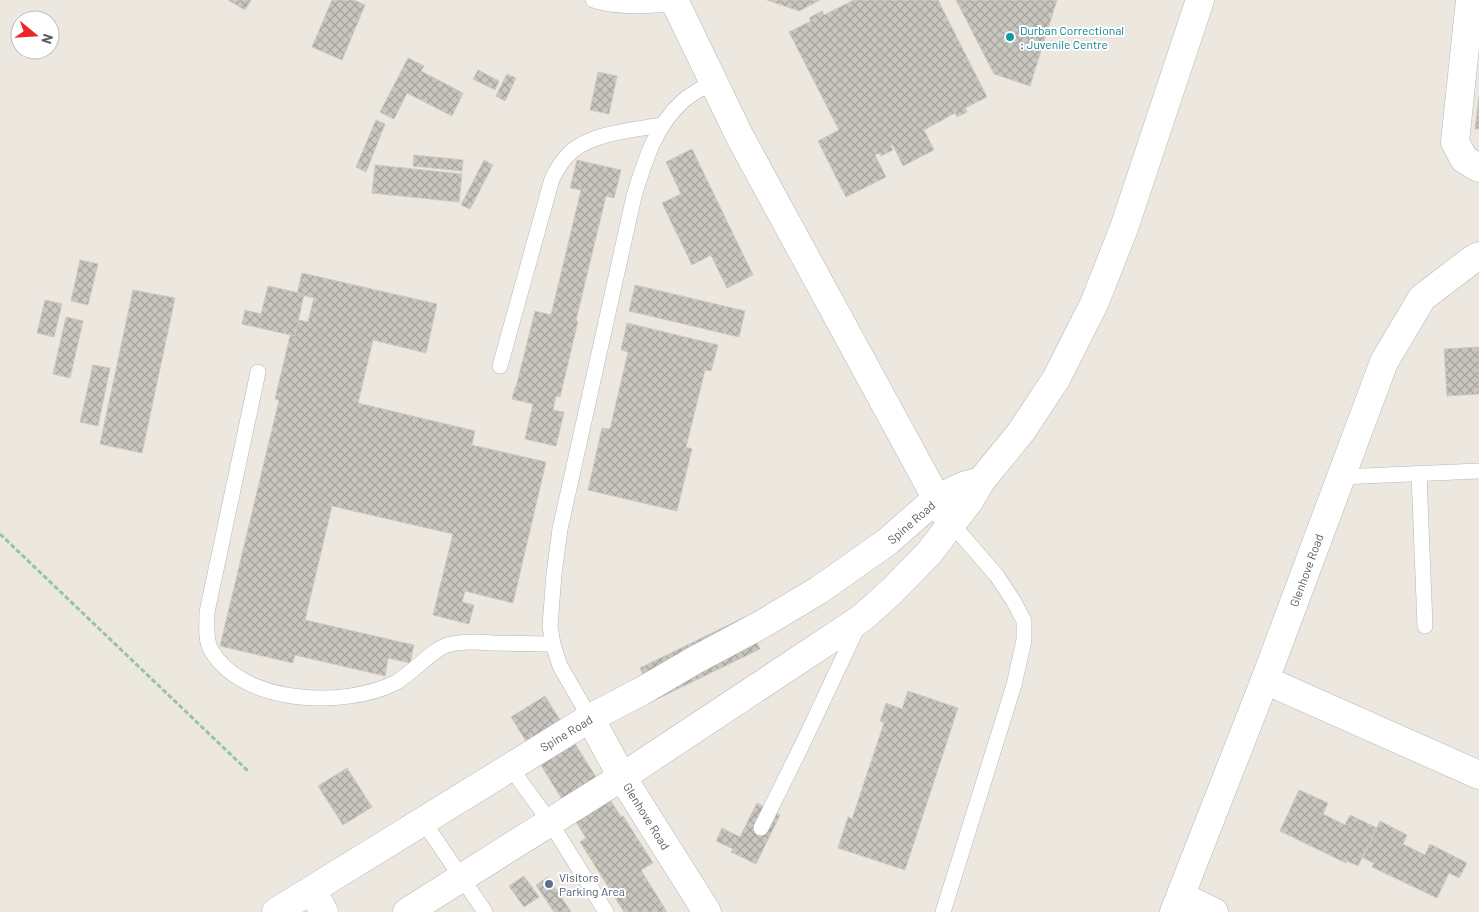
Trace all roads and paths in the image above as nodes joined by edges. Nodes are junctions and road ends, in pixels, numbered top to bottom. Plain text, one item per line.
1 (593, 0) edge
2 (1200, 0) edge
3 (1470, 0) edge
4 (675, 2) edge
5 (713, 82) junction
6 (662, 125) junction
7 (1479, 168) edge
8 (1479, 256) edge
9 (500, 366) dead end
10 (258, 372) dead end
11 (1479, 471) edge
12 (1419, 474) junction
13 (1340, 478) junction
14 (981, 481) junction
15 (936, 499) junction
16 (952, 524) junction
17 (0, 534) edge
18 (862, 618) junction
19 (1425, 626) dead end
20 (553, 644) junction
21 (1265, 680) junction
22 (590, 718) junction
23 (510, 768) junction
24 (249, 772) dead end
25 (1479, 775) edge
26 (622, 777) junction
27 (423, 821) junction
28 (550, 822) junction
29 (761, 828) dead end
30 (463, 877) junction
31 (318, 901) edge
32 (1177, 904) edge
33 (276, 912) edge
34 (407, 912) edge
35 (485, 912) edge
36 (606, 912) edge
37 (707, 912) edge
38 (943, 912) edge
39 (1214, 912) edge

1 - 4 lane
2 - 14 street
3 - 7 street
4 - 5 street
5 - 6 lane
5 - 15 street
6 - 9 lane
6 - 20 lane
8 - 13 street, Glenhove Road
10 - 20 lane
11 - 12 lane
12 - 13 lane
12 - 19 lane
13 - 21 street, Glenhove Road
14 - 15 street, Spine Road
14 - 16 street
15 - 16 street
15 - 22 street, Spine Road
16 - 18 street
16 - 38 lane
17 - 24 path
18 - 26 street
18 - 29 lane
20 - 22 lane
21 - 25 street
21 - 32 street, Glenhove Road
22 - 23 street, Spine Road
22 - 26 street, Glenhove Road
23 - 27 street, Spine Road
23 - 28 lane
26 - 28 street
26 - 37 street, Glenhove Road
27 - 30 lane
27 - 31 street, Spine Road
28 - 30 street
28 - 36 lane
30 - 34 street
30 - 35 lane
31 - 33 street, Spine Road
32 - 39 street

